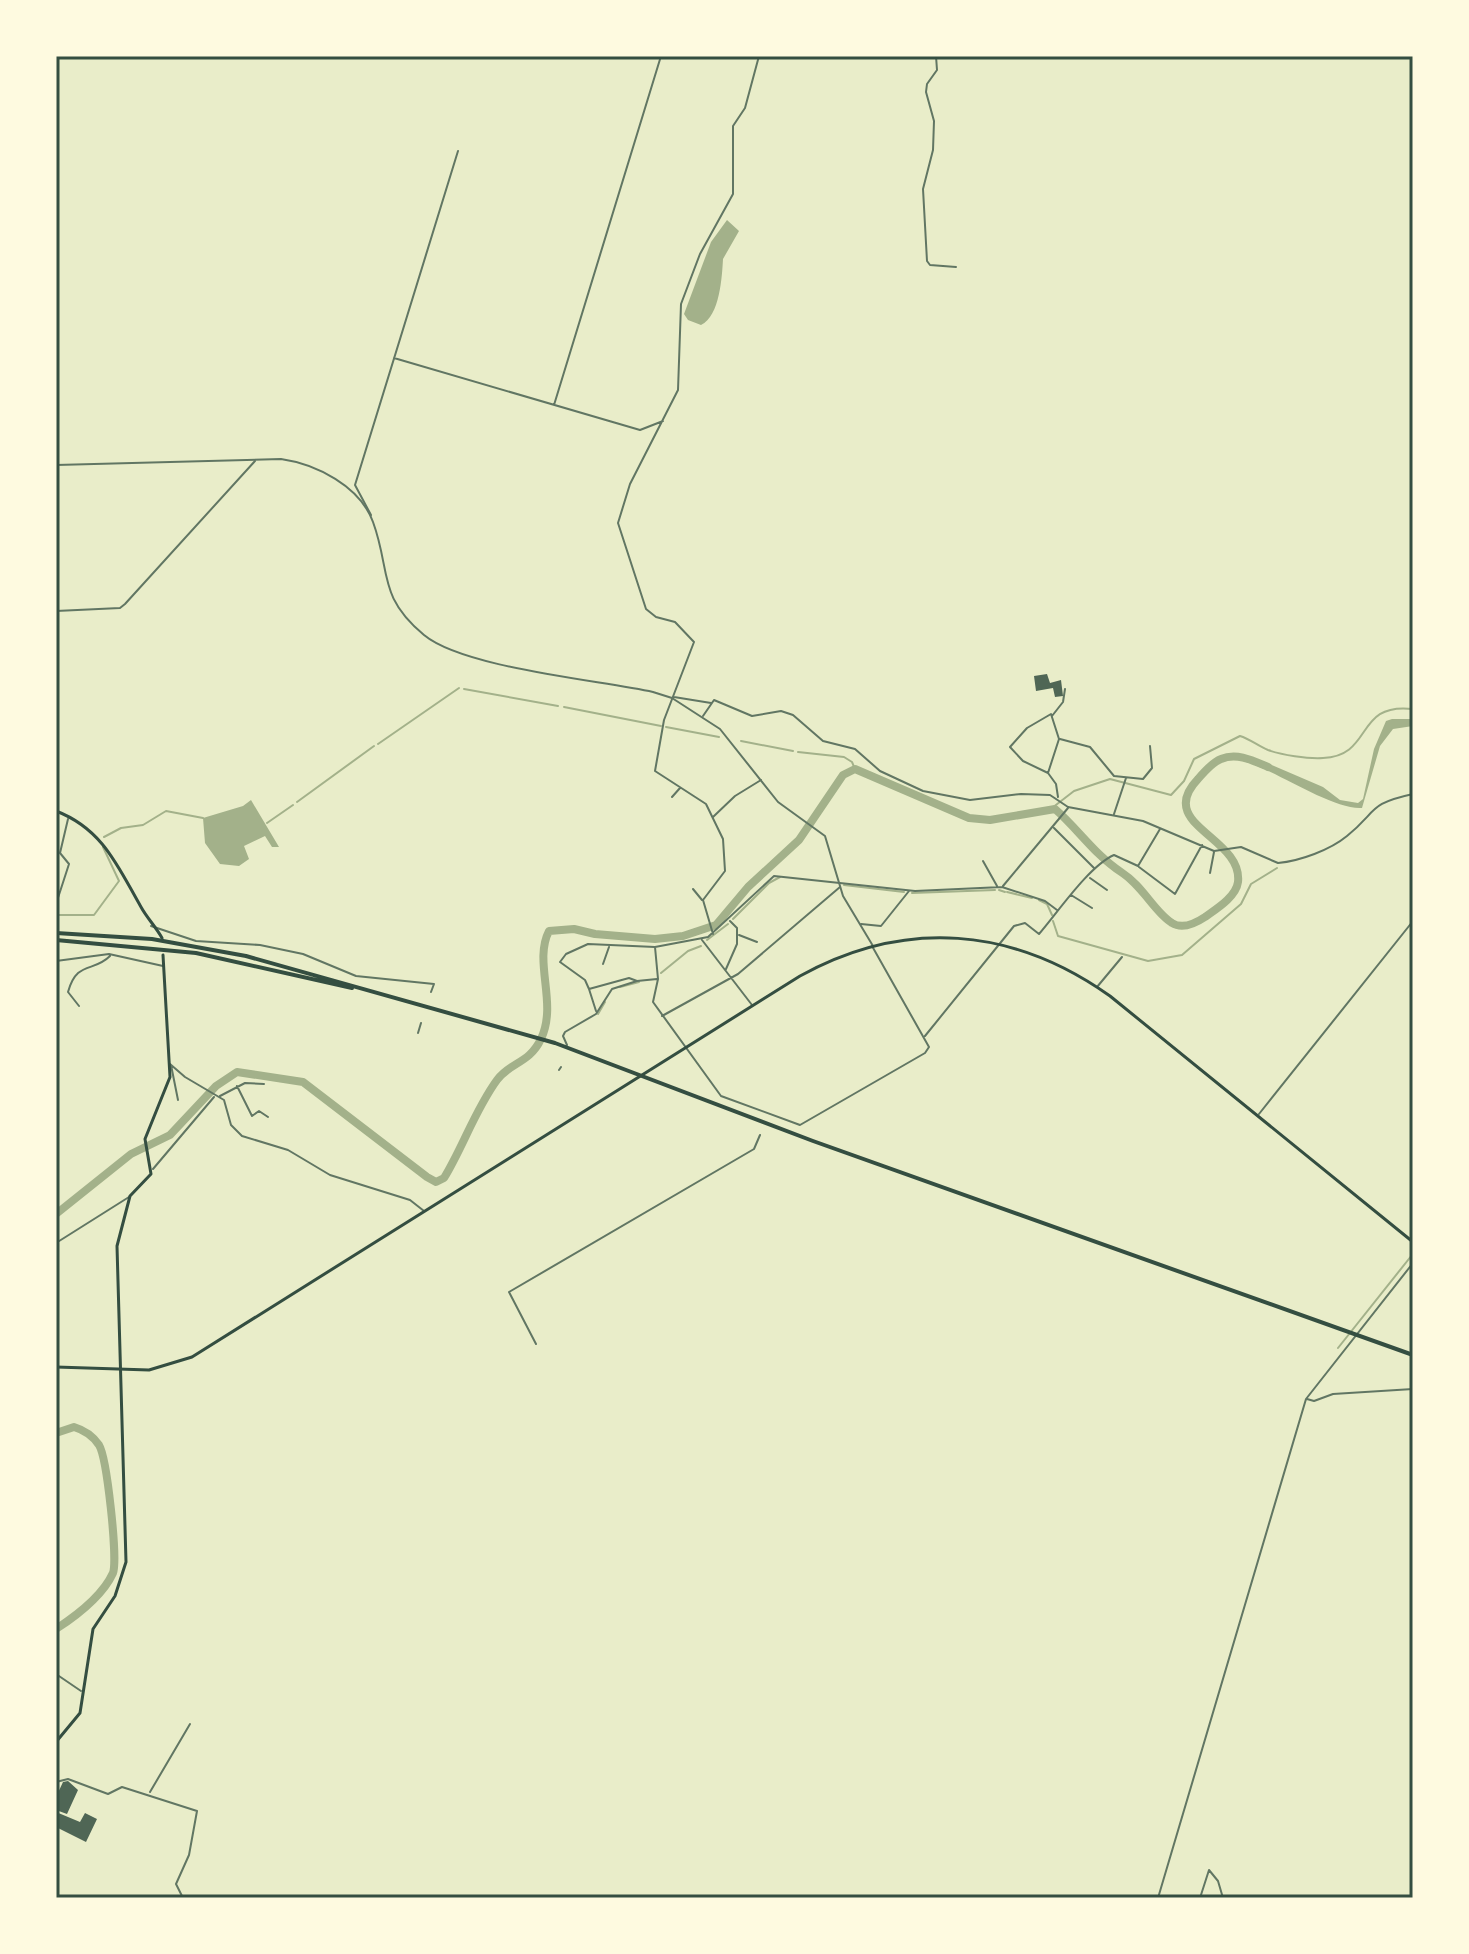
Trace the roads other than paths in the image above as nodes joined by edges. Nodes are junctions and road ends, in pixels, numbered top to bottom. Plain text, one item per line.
1 (661, 56) edge
2 (759, 56) edge
3 (936, 56) edge
4 (458, 151) dead end
5 (956, 267) dead end
6 (394, 358) junction
7 (554, 405) junction
8 (664, 421) junction
9 (255, 460) junction
10 (56, 465) edge
11 (371, 516) junction
12 (56, 611) edge
13 (1065, 689) dead end
14 (672, 698) junction
15 (712, 704) junction
16 (703, 716) junction
17 (1052, 717) junction
18 (1059, 739) junction
19 (1150, 746) dead end
20 (1048, 773) junction
21 (1126, 778) junction
22 (762, 780) junction
23 (681, 787) junction
24 (1413, 794) edge
25 (672, 797) dead end
26 (1058, 798) junction
27 (1068, 808) junction
28 (56, 811) edge
29 (1114, 815) junction
30 (69, 816) junction
31 (713, 817) junction
32 (1053, 827) junction
33 (1161, 827) junction
34 (1202, 845) junction
35 (1217, 851) junction
36 (983, 861) dead end
37 (1138, 866) junction
38 (1094, 868) junction
39 (1210, 873) dead end
40 (1089, 877) junction
41 (839, 881) junction
42 (840, 887) junction
43 (997, 887) junction
44 (1002, 887) junction
45 (693, 889) dead end
46 (910, 890) junction
47 (1107, 890) dead end
48 (1070, 894) junction
49 (703, 900) junction
50 (56, 904) edge
51 (1092, 908) dead end
52 (1057, 910) junction
53 (730, 920) junction
54 (1413, 921) edge
55 (860, 924) junction
56 (151, 926) junction
57 (56, 933) edge
58 (713, 933) junction
59 (738, 935) junction
60 (162, 938) dead end
61 (56, 940) edge
62 (702, 940) junction
63 (757, 942) dead end
64 (999, 944) junction
65 (610, 946) junction
66 (872, 946) junction
67 (655, 947) junction
68 (110, 955) junction
69 (163, 955) dead end
70 (1122, 957) dead end
71 (56, 961) edge
72 (603, 964) dead end
73 (163, 966) junction
74 (725, 970) junction
75 (733, 977) junction
76 (658, 979) junction
77 (637, 981) junction
78 (1097, 987) junction
79 (589, 989) junction
80 (374, 992) junction
81 (431, 992) dead end
82 (79, 1006) dead end
83 (752, 1006) junction
84 (597, 1012) junction
85 (661, 1017) junction
86 (421, 1023) dead end
87 (418, 1033) dead end
88 (924, 1037) junction
89 (567, 1045) dead end
90 (687, 1047) junction
91 (170, 1064) junction
92 (264, 1084) dead end
93 (237, 1086) junction
94 (216, 1096) junction
95 (178, 1100) dead end
96 (1257, 1116) junction
97 (268, 1117) dead end
98 (760, 1135) dead end
99 (153, 1169) junction
100 (130, 1196) junction
101 (425, 1212) junction
102 (1413, 1242) edge
103 (56, 1243) edge
104 (1413, 1263) edge
105 (536, 1344) dead end
106 (1413, 1355) edge
107 (56, 1367) edge
108 (122, 1369) junction
109 (1413, 1389) edge
110 (1306, 1399) junction
111 (56, 1674) edge
112 (81, 1691) junction
113 (190, 1724) dead end
114 (56, 1742) edge
115 (56, 1782) edge
116 (149, 1794) junction
117 (183, 1898) edge
118 (1158, 1898) edge
119 (1200, 1898) edge
120 (1223, 1898) edge

1 - 7 street
2 - 8 street
3 - 5 street
4 - 6 street
6 - 7 street
6 - 11 street
7 - 8 street
8 - 14 street
9 - 10 street
9 - 11 street
9 - 12 street
11 - 14 street
13 - 17 street
14 - 15 street
14 - 16 street
14 - 23 street
15 - 16 street
15 - 26 street
16 - 22 street
17 - 18 street
17 - 20 street
18 - 20 street
18 - 21 street
19 - 21 street
20 - 26 street
21 - 29 street
22 - 31 street
22 - 41 street
23 - 25 street
23 - 31 street
24 - 35 street
26 - 27 street
27 - 29 street
27 - 32 street
28 - 30 main road
29 - 33 street
30 - 50 street
30 - 56 main road
31 - 49 street
32 - 38 street
32 - 44 street
33 - 34 street
33 - 37 street
34 - 35 street
34 - 37 street
35 - 39 street
36 - 43 street
37 - 38 street
38 - 40 street
40 - 47 street
40 - 48 street
41 - 42 street
41 - 46 street
41 - 53 street
42 - 55 street
42 - 75 street
43 - 44 street
43 - 46 street
44 - 52 street
45 - 49 street
46 - 55 street
48 - 51 street
48 - 52 street
49 - 58 street
52 - 64 street
53 - 58 street
53 - 59 street
54 - 96 street
55 - 66 street
56 - 60 main road
56 - 81 street
57 - 80 highway
58 - 62 street
59 - 63 street
59 - 74 street
61 - 80 highway
62 - 67 street
62 - 74 street
64 - 66 main road
64 - 78 main road
64 - 88 street
65 - 67 street
65 - 72 street
65 - 79 street
66 - 83 main road
66 - 88 street
67 - 76 street
68 - 71 street
68 - 73 street
68 - 82 street
69 - 73 main road
70 - 78 street
73 - 91 main road
74 - 75 street
75 - 83 street
75 - 85 street
76 - 77 street
76 - 85 street
77 - 79 street
77 - 84 street
78 - 96 main road
79 - 84 street
80 - 106 highway
83 - 90 main road
84 - 89 street
85 - 90 street
86 - 87 street
88 - 90 street
90 - 101 main road
91 - 94 street
91 - 95 street
91 - 99 main road
92 - 93 street
93 - 94 street
93 - 97 street
94 - 99 street
94 - 101 street
96 - 102 main road
98 - 105 street
99 - 100 main road
100 - 103 street
100 - 108 main road
101 - 108 main road
104 - 110 street
107 - 108 main road
108 - 112 main road
109 - 110 street
110 - 118 street
111 - 112 street
112 - 114 main road
113 - 116 street
115 - 116 street
116 - 117 street
119 - 120 street

